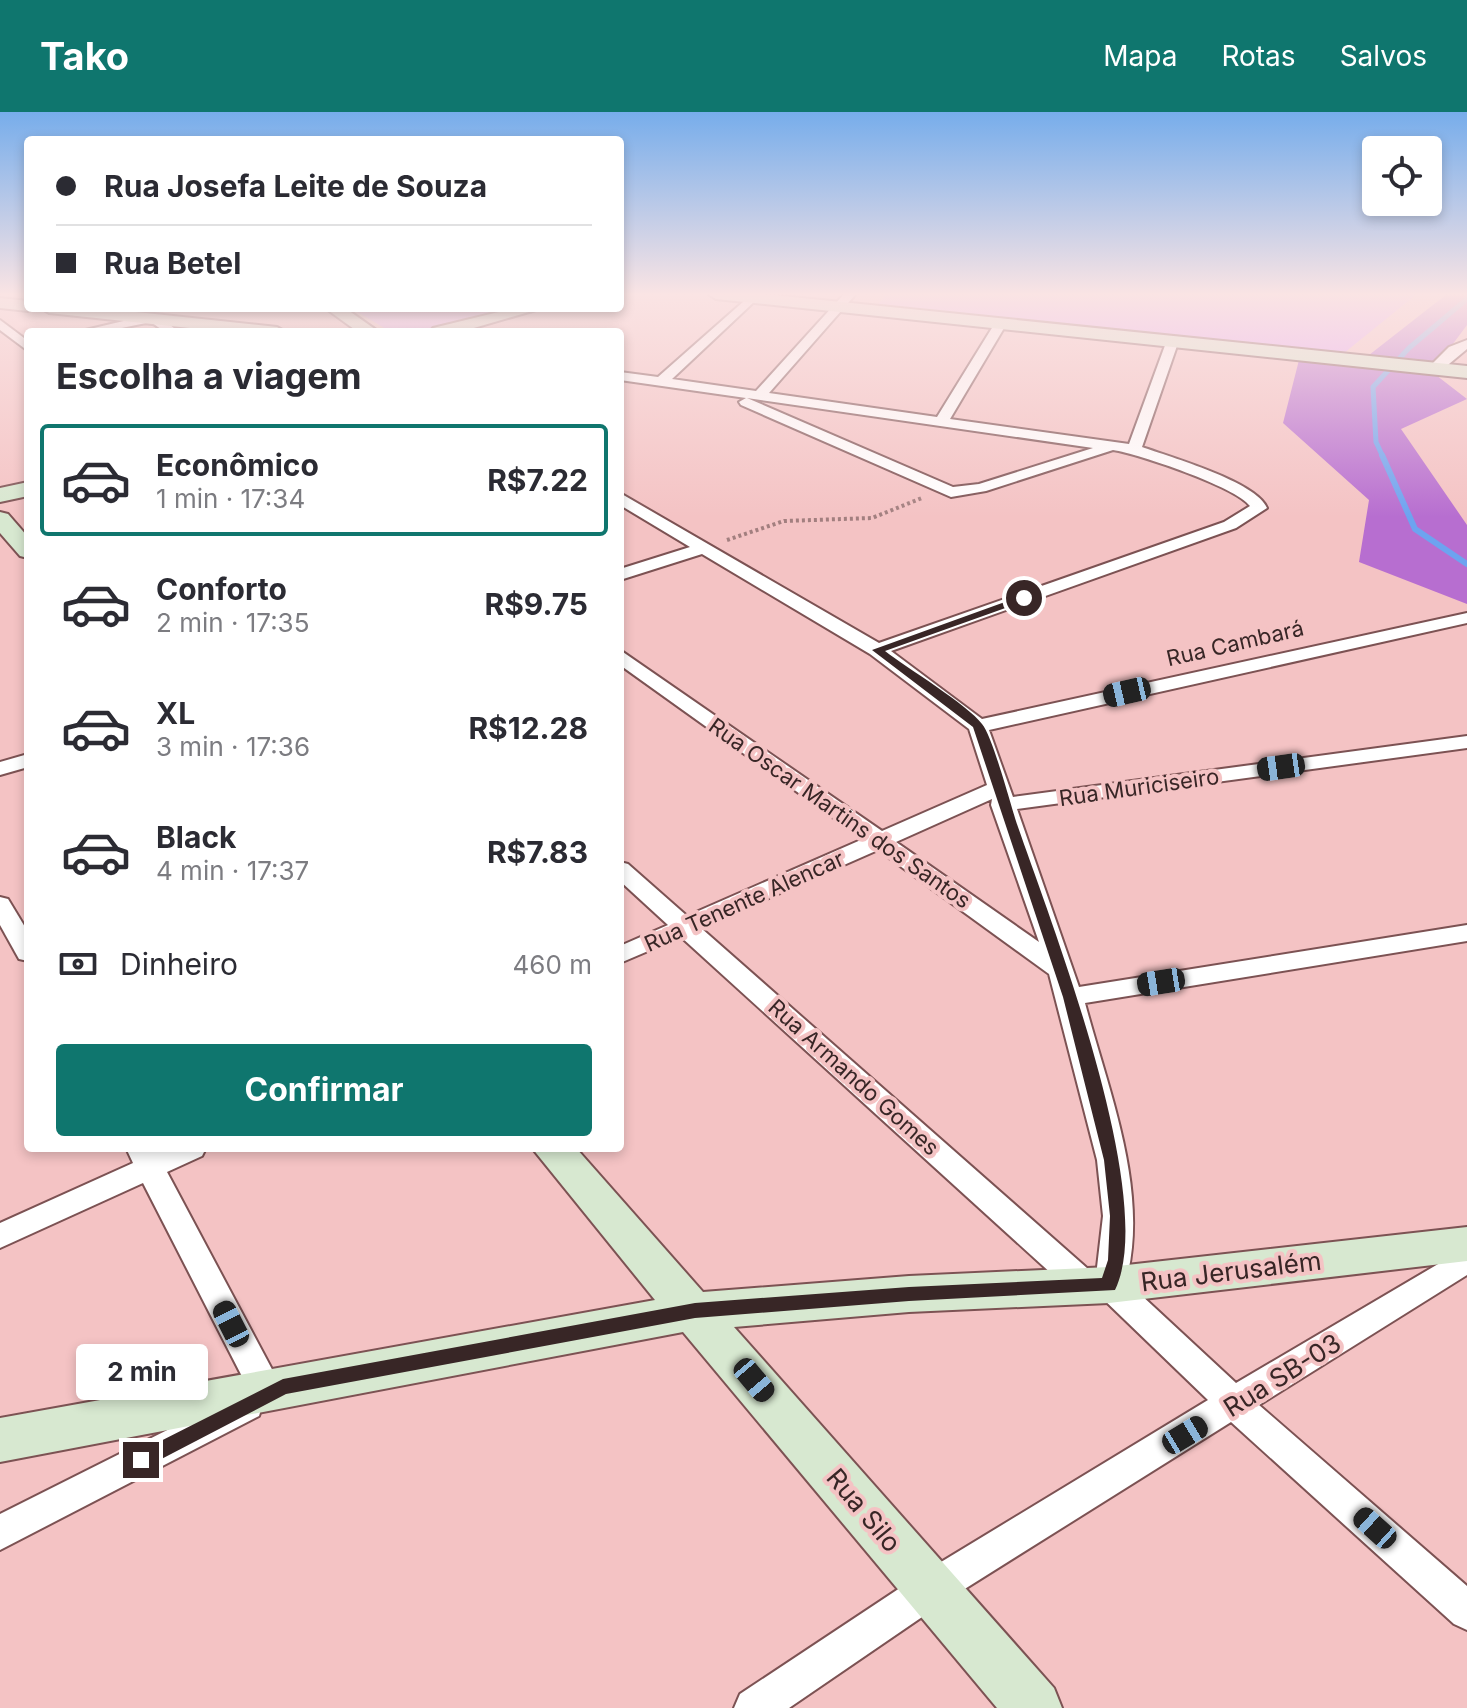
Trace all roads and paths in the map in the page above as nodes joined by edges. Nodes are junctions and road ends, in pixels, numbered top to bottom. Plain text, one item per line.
1 (676, 368) edge
2 (783, 368) edge
3 (973, 368) edge
4 (1163, 368) edge
5 (624, 376) edge
6 (662, 381) junction
7 (720, 390) junction
8 (760, 395) junction
9 (941, 421) junction
10 (1113, 446) junction
11 (1134, 449) junction
12 (24, 490) edge
13 (942, 490) junction
14 (0, 495) edge
15 (624, 500) edge
16 (24, 515) edge
17 (0, 520) edge
18 (24, 547) edge
19 (703, 548) junction
20 (624, 574) edge
21 (1462, 618) edge
22 (877, 650) junction
23 (624, 659) edge
24 (978, 726) junction
25 (1467, 742) edge
26 (24, 761) edge
27 (0, 769) edge
28 (1000, 797) junction
29 (881, 841) junction
30 (624, 872) edge
31 (0, 904) edge
32 (686, 926) junction
33 (1467, 933) edge
34 (24, 946) edge
35 (624, 953) edge
36 (1060, 969) junction
37 (1070, 997) junction
38 (174, 1152) edge
39 (556, 1152) edge
40 (146, 1158) edge
41 (0, 1236) edge
42 (1467, 1244) edge
43 (1467, 1259) edge
44 (1097, 1285) junction
45 (695, 1311) junction
46 (275, 1389) junction
47 (1236, 1405) junction
48 (0, 1440) edge
49 (0, 1533) edge
50 (931, 1589) junction
51 (1467, 1611) edge
52 (754, 1708) edge
53 (1034, 1708) edge

1 - 6 street
2 - 8 street
3 - 9 street
4 - 11 street
5 - 6 street
6 - 7 street
7 - 8 street
7 - 13 street
8 - 9 street
9 - 10 street
10 - 11 street
10 - 13 street
11 - 22 street
12 - 14 street
13 - 19 path
15 - 19 street
16 - 17 street
17 - 18 street
19 - 20 street
19 - 22 street
21 - 24 street, Rua Cambará
22 - 24 street
23 - 29 street, Rua Oscar Martins dos Santos
24 - 28 street
25 - 28 street, Rua Muriciseiro
26 - 27 street
28 - 29 street, Rua Tenente Alencar
28 - 36 street
29 - 32 street, Rua Tenente Alencar
29 - 36 street, Rua Oscar Martins dos Santos
30 - 32 street, Rua Armando Gomes
31 - 34 street
32 - 35 street, Rua Tenente Alencar
32 - 44 street, Rua Armando Gomes
33 - 37 street
36 - 37 street
37 - 44 street
38 - 40 street
39 - 45 street, Rua Silo
40 - 41 street
40 - 46 street
42 - 44 street, Rua Jerusalém
43 - 47 street, Rua SB-03
44 - 45 street, Rua Jerusalém
44 - 47 street, Rua Armando Gomes
45 - 46 street, Rua Jerusalém
45 - 50 street, Rua Silo
46 - 48 street, Rua Jerusalém
46 - 49 street
47 - 50 street, Rua SB-03
47 - 51 street, Rua Armando Gomes
50 - 52 street, Rua SB-03
50 - 53 street, Rua Silo

